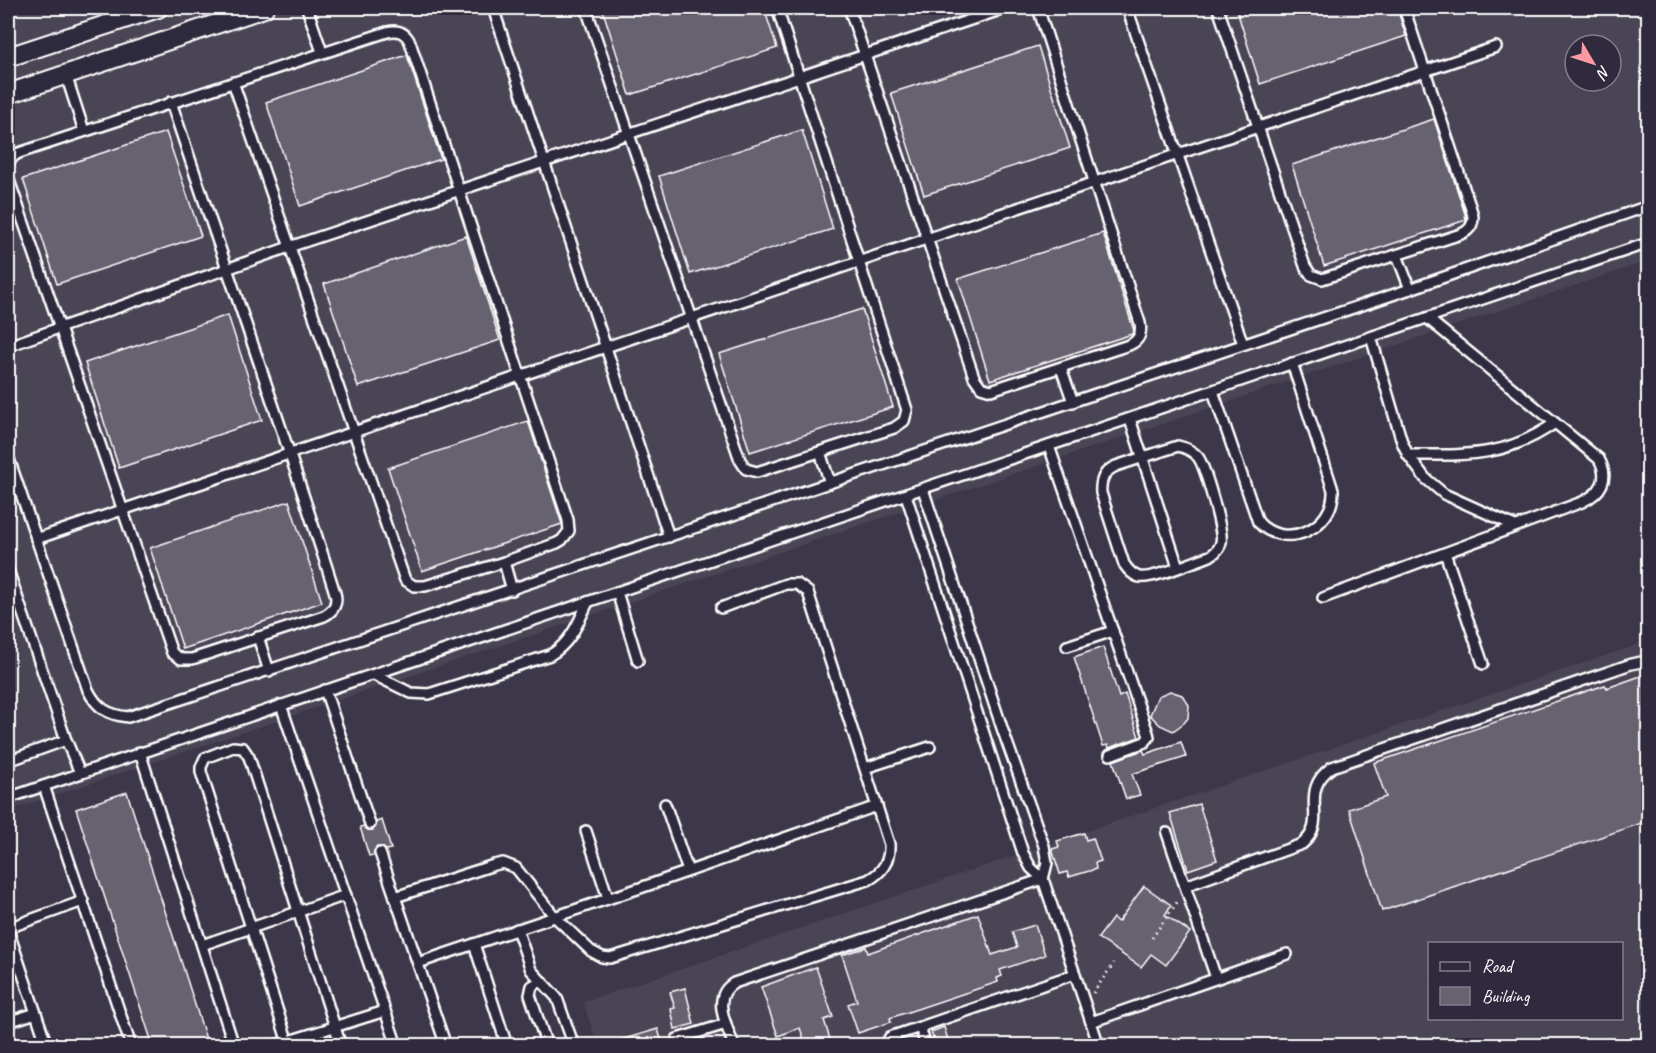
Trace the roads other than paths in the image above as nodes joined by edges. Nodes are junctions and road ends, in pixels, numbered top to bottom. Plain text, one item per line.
1 (158, 8) edge
2 (264, 8) edge
3 (307, 8) edge
4 (493, 8) edge
5 (586, 8) edge
6 (777, 8) edge
7 (849, 8) edge
8 (1006, 8) edge
9 (1038, 8) edge
10 (1127, 8) edge
11 (1218, 8) edge
12 (1404, 8) edge
13 (1496, 47) dead end
14 (322, 52) junction
15 (865, 55) junction
16 (8, 57) edge
17 (1425, 70) junction
18 (66, 75) junction
19 (799, 77) junction
20 (233, 82) junction
21 (8, 94) edge
22 (171, 102) junction
23 (1258, 127) junction
24 (84, 131) junction
25 (629, 133) junction
26 (1178, 153) junction
27 (544, 162) junction
28 (8, 163) edge
29 (8, 177) edge
30 (1095, 182) junction
31 (459, 190) junction
32 (1648, 206) edge
33 (927, 238) junction
34 (1648, 243) edge
35 (289, 247) junction
36 (1397, 255) junction
37 (859, 261) junction
38 (226, 269) junction
39 (1410, 289) junction
40 (692, 317) junction
41 (1427, 318) junction
42 (59, 328) junction
43 (1371, 337) junction
44 (1243, 344) junction
45 (8, 346) edge
46 (607, 346) junction
47 (1292, 363) junction
48 (1060, 368) junction
49 (520, 375) junction
50 (1213, 391) junction
51 (1073, 402) junction
52 (1130, 419) junction
53 (1555, 423) junction
54 (353, 431) junction
55 (1049, 446) junction
56 (290, 452) junction
57 (820, 452) junction
58 (1408, 455) junction
59 (8, 456) edge
60 (1142, 457) junction
61 (830, 483) junction
62 (922, 489) junction
63 (906, 495) junction
64 (122, 509) junction
65 (1515, 526) junction
66 (669, 537) junction
67 (36, 538) junction
68 (1445, 553) junction
69 (504, 562) junction
70 (1178, 567) junction
71 (8, 570) edge
72 (512, 590) junction
73 (617, 592) junction
74 (1323, 598) dead end
75 (588, 602) junction
76 (721, 608) dead end
77 (1113, 631) junction
78 (258, 637) junction
79 (1067, 646) dead end
80 (638, 661) dead end
81 (1648, 663) edge
82 (1484, 664) dead end
83 (269, 671) junction
84 (374, 675) junction
85 (325, 690) junction
86 (281, 705) junction
87 (1003, 731) junction
88 (986, 737) junction
89 (66, 740) junction
90 (930, 747) dead end
91 (140, 752) junction
92 (1110, 755) dead end
93 (8, 761) edge
94 (865, 768) junction
95 (80, 773) junction
96 (44, 786) junction
97 (8, 798) edge
98 (665, 804) dead end
99 (877, 806) junction
100 (370, 824) dead end
101 (586, 831) dead end
102 (1167, 834) dead end
103 (380, 853) dead end
104 (688, 871) junction
105 (1043, 879) junction
106 (1185, 888) junction
107 (346, 895) junction
108 (395, 897) junction
109 (608, 898) junction
110 (83, 901) junction
111 (298, 912) junction
112 (555, 917) junction
113 (251, 928) junction
114 (8, 929) edge
115 (517, 929) junction
116 (474, 944) junction
117 (202, 945) junction
118 (1287, 954) dead end
119 (418, 963) junction
120 (1075, 974) junction
121 (1216, 978) junction
122 (541, 981) junction
123 (385, 1011) junction
124 (36, 1013) junction
125 (8, 1022) edge
126 (1091, 1022) junction
127 (726, 1024) junction
128 (334, 1026) junction
129 (920, 1027) junction
130 (677, 1039) dead end
131 (288, 1043) edge
132 (47, 1046) edge
133 (131, 1046) edge
134 (234, 1046) edge
135 (273, 1046) edge
136 (341, 1046) edge
137 (397, 1046) edge
138 (446, 1046) edge
139 (507, 1046) edge
140 (547, 1046) edge
141 (574, 1046) edge
142 (734, 1046) edge
143 (885, 1046) edge
144 (926, 1046) edge
145 (1099, 1046) edge

1 - 16 street
2 - 18 street
3 - 14 lane
4 - 27 lane
5 - 25 lane
6 - 19 lane
7 - 15 lane
8 - 15 lane
9 - 30 lane
10 - 26 lane
11 - 23 lane
12 - 17 lane
13 - 17 lane
14 - 20 lane
14 - 31 lane
15 - 19 lane
15 - 33 lane
17 - 23 lane
17 - 36 lane
18 - 21 street
18 - 24 lane
19 - 25 lane
19 - 37 lane
20 - 22 lane
20 - 35 lane
22 - 24 lane
22 - 38 lane
23 - 26 lane
23 - 36 lane
24 - 28 lane
25 - 27 lane
25 - 40 lane
26 - 30 lane
26 - 44 lane
27 - 31 lane
27 - 46 lane
29 - 42 lane
30 - 33 lane
30 - 48 lane
31 - 35 lane
31 - 49 lane
32 - 39 lane
33 - 37 lane
33 - 48 lane
34 - 41 lane
35 - 38 lane
35 - 54 lane
36 - 39 lane
37 - 40 lane
37 - 57 lane
38 - 42 lane
38 - 56 lane
39 - 44 lane
40 - 46 lane
40 - 57 lane
41 - 43 lane
41 - 53 lane
42 - 45 lane
42 - 64 lane
43 - 47 lane
43 - 58 lane
44 - 51 lane
46 - 49 lane
46 - 66 lane
47 - 50 lane
47 - 50 lane
48 - 51 lane
49 - 54 lane
49 - 69 lane
50 - 52 lane
51 - 61 lane
52 - 55 lane
52 - 60 lane
53 - 58 lane
53 - 65 lane
54 - 56 lane
54 - 69 lane
55 - 62 lane
55 - 77 lane
56 - 64 lane
56 - 78 lane
57 - 61 lane
58 - 65 lane
59 - 67 lane
60 - 70 lane
60 - 70 lane
60 - 70 lane
61 - 66 lane
62 - 63 lane
62 - 87 lane
63 - 73 lane
63 - 88 lane
64 - 67 lane
64 - 78 lane
65 - 68 lane
66 - 72 lane
67 - 83 lane
68 - 74 lane
68 - 82 lane
69 - 72 lane
71 - 89 lane
72 - 83 lane
73 - 75 lane
73 - 80 lane
75 - 84 lane
75 - 84 lane
76 - 94 lane
77 - 79 lane
77 - 92 lane
78 - 83 lane
81 - 106 lane
84 - 85 lane
85 - 86 lane
85 - 100 lane
86 - 91 lane
86 - 107 lane
87 - 88 lane
87 - 105 lane
88 - 105 lane
89 - 93 lane
89 - 95 lane
90 - 94 lane
91 - 95 lane
91 - 117 lane
94 - 99 lane
95 - 96 lane
96 - 97 lane
96 - 110 lane
98 - 104 lane
99 - 104 lane
99 - 112 lane
101 - 109 lane
102 - 106 lane
103 - 108 lane
104 - 109 lane
105 - 120 lane
105 - 127 lane
106 - 121 lane
107 - 111 lane
107 - 123 lane
108 - 112 lane
108 - 119 lane
109 - 112 lane
110 - 114 lane
110 - 133 lane
111 - 113 lane
111 - 113 lane
111 - 128 lane
112 - 115 lane
113 - 117 lane
113 - 131 lane
114 - 124 lane
115 - 116 lane
115 - 122 lane
116 - 119 lane
116 - 139 lane
117 - 134 lane
118 - 121 lane
119 - 138 lane
120 - 126 lane
120 - 129 lane
121 - 126 lane
122 - 140 lane
122 - 141 lane
123 - 128 lane
123 - 137 lane
124 - 125 lane
124 - 132 lane
126 - 145 lane
127 - 130 lane
127 - 142 lane
128 - 131 lane
128 - 136 lane
129 - 143 lane
129 - 144 lane
131 - 135 lane

